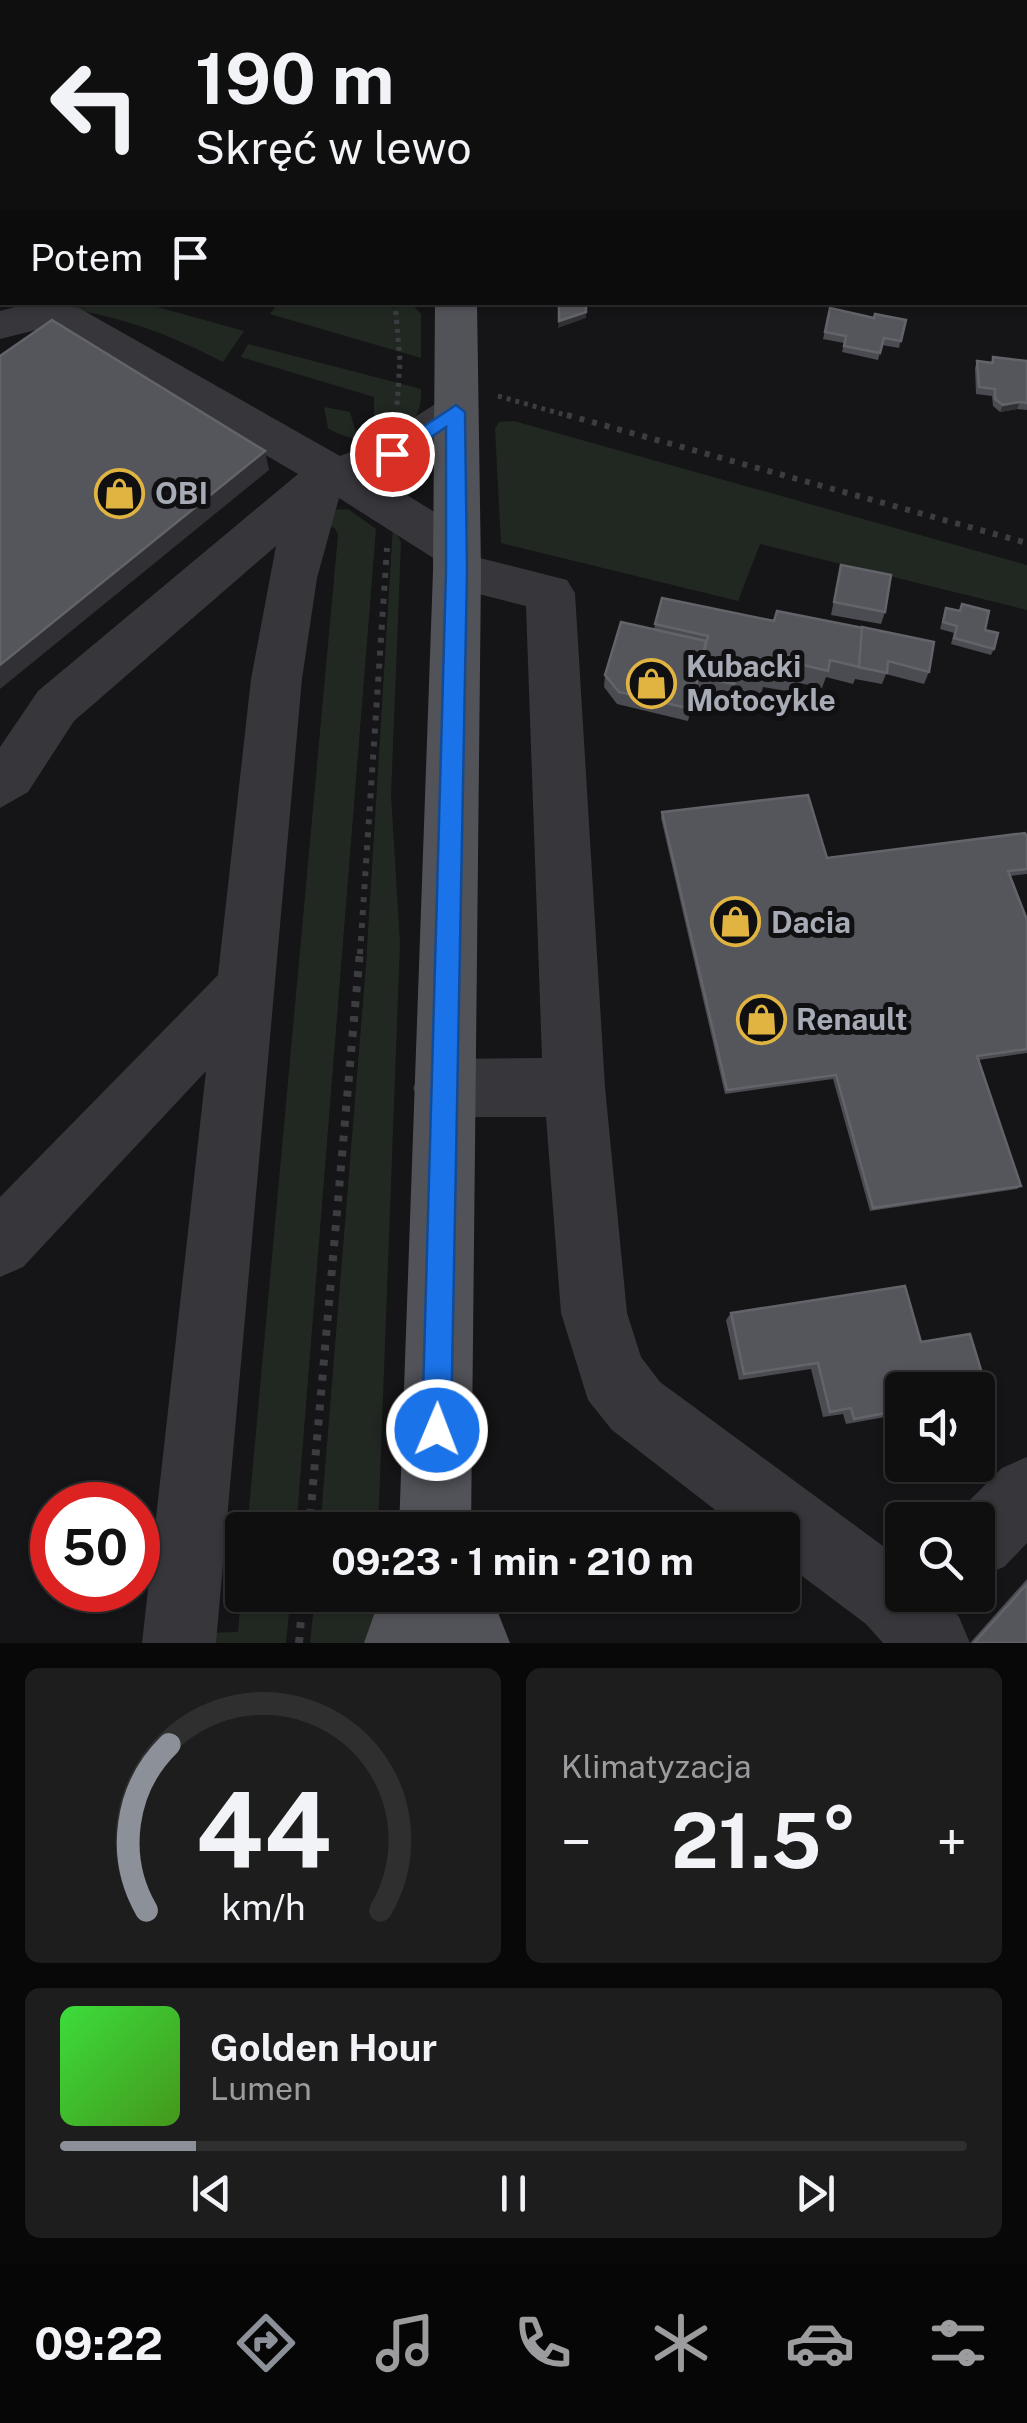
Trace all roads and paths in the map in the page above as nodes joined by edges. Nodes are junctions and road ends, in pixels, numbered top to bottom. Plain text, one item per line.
1 (396, 305) edge
2 (448, 307) edge
3 (0, 324) edge
4 (456, 398) junction
5 (392, 454) junction
6 (330, 478) junction
7 (389, 505) junction
8 (1027, 543) edge
9 (456, 560) junction
10 (0, 786) edge
11 (244, 989) junction
12 (574, 1087) junction
13 (444, 1088) junction
14 (0, 1244) edge
15 (1027, 1493) edge
16 (311, 1512) edge
17 (435, 1512) edge
18 (995, 1524) edge
19 (885, 1591) edge
20 (302, 1612) edge
21 (412, 1612) edge
22 (461, 1612) edge
23 (179, 1643) edge
24 (299, 1643) edge
25 (401, 1643) edge
26 (473, 1643) edge

1 - 5 path
2 - 4 main road
3 - 6 street
4 - 5 street
4 - 8 path
4 - 9 main road
5 - 6 street
6 - 7 street
6 - 10 street
6 - 11 street
7 - 9 street
7 - 16 path
9 - 12 street
9 - 13 main road
11 - 14 street
11 - 23 street
12 - 13 street
12 - 19 street
13 - 17 main road
15 - 18 street
20 - 24 path
21 - 25 main road
22 - 26 main road

